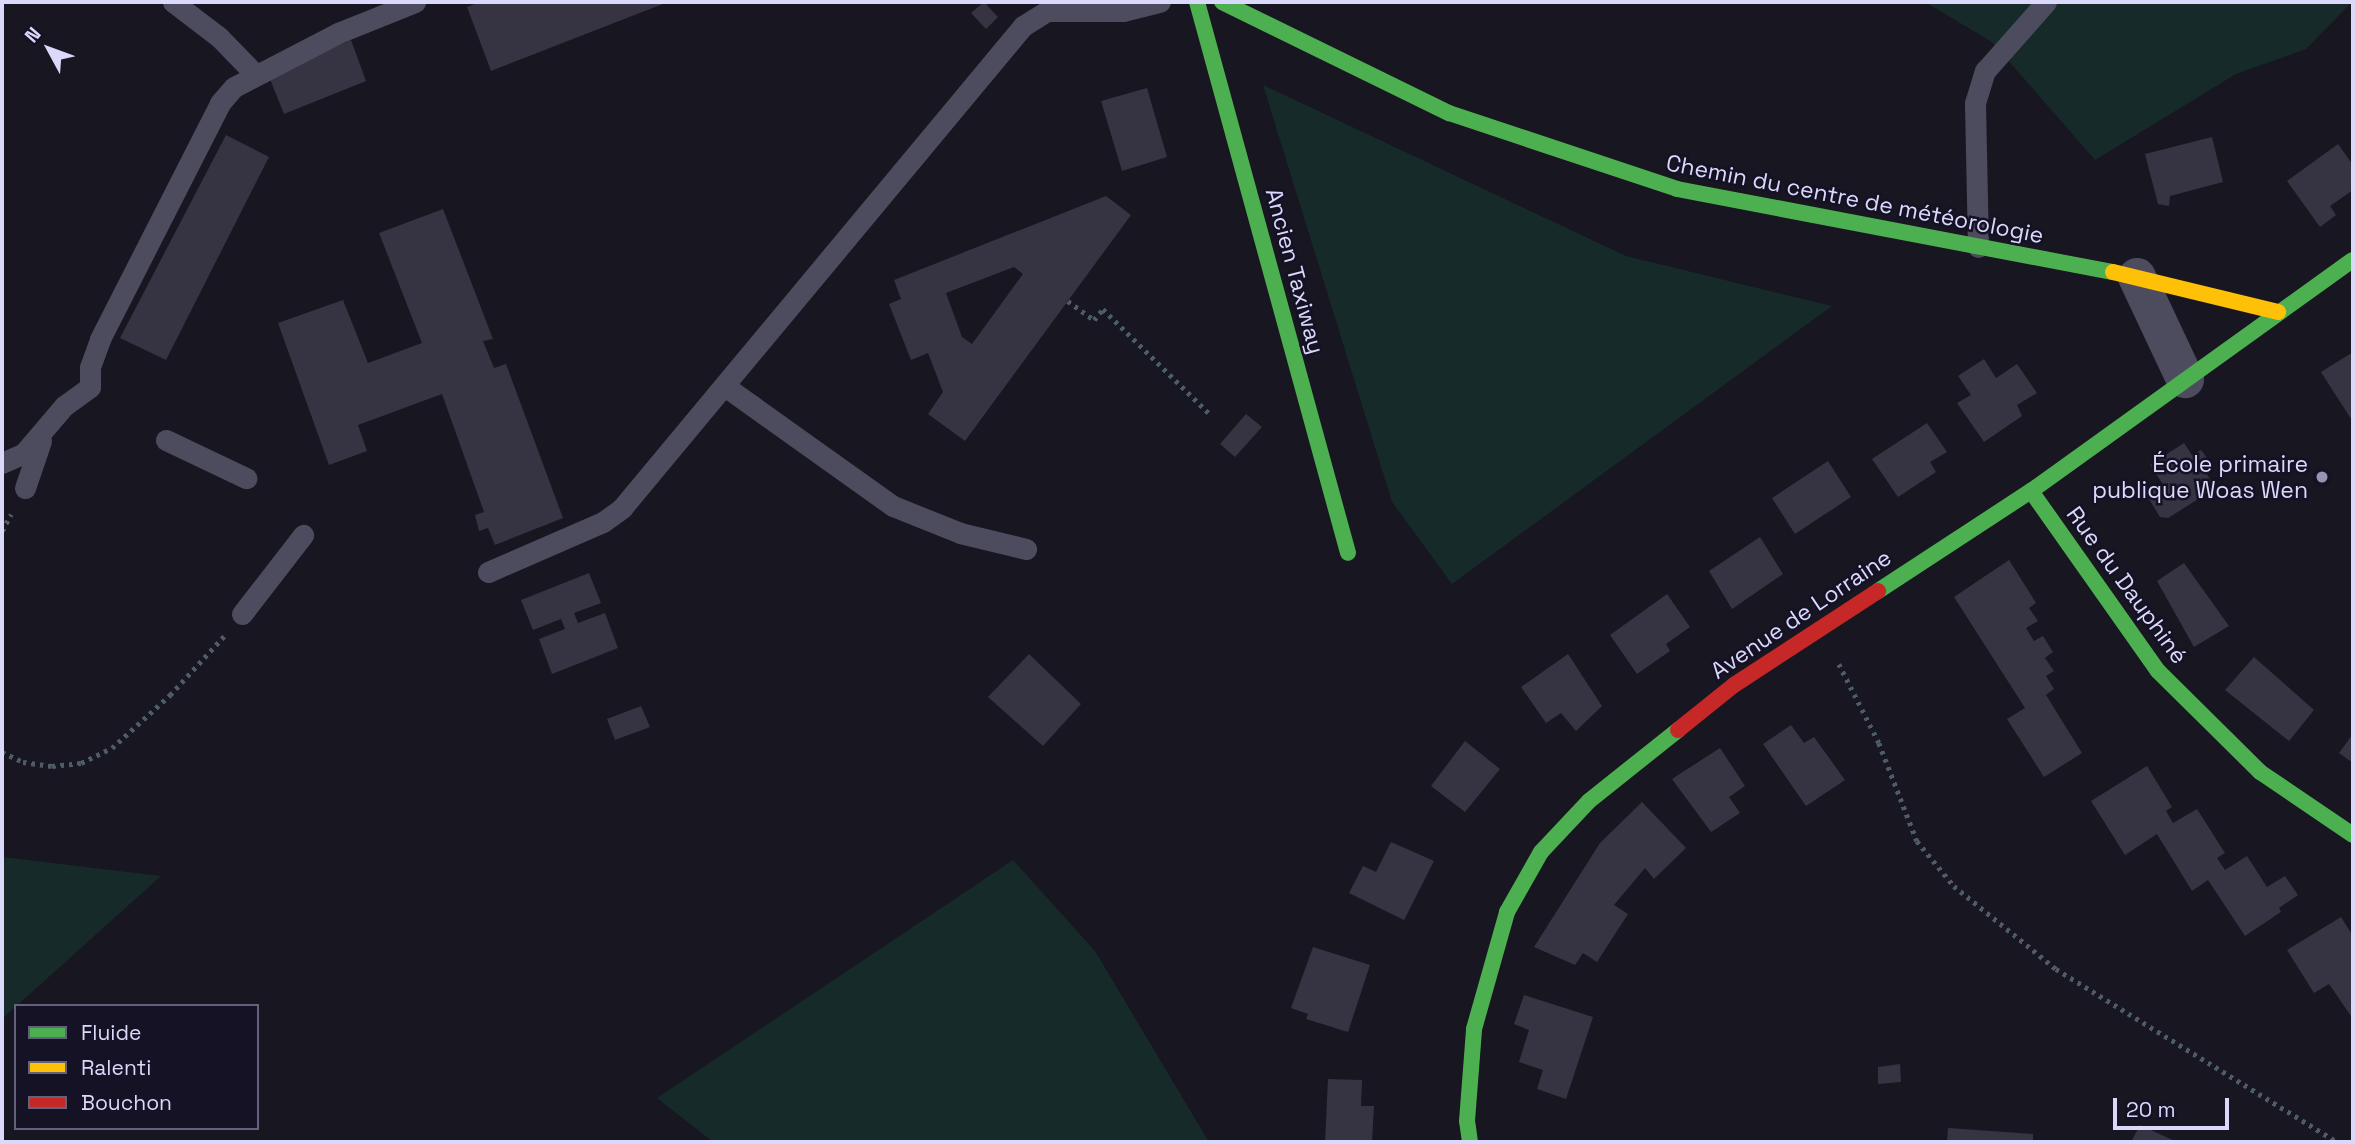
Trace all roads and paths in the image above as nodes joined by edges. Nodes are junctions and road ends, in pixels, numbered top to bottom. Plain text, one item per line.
1 (173, 2) edge
2 (415, 2) edge
3 (1160, 2) edge
4 (1197, 2) edge
5 (1222, 2) edge
6 (2046, 2) edge
7 (1068, 5) edge
8 (256, 75) junction
9 (1978, 247) junction
10 (2353, 260) edge
11 (2137, 277) junction
12 (1068, 301) dead end
13 (2278, 312) junction
14 (2185, 379) junction
15 (726, 387) junction
16 (1209, 413) dead end
17 (44, 432) junction
18 (166, 440) dead end
19 (2, 463) edge
20 (246, 478) dead end
21 (25, 488) dead end
22 (2031, 491) junction
23 (303, 536) dead end
24 (1026, 549) dead end
25 (1348, 553) dead end
26 (488, 572) dead end
27 (242, 614) joint
28 (1822, 628) junction
29 (2, 752) edge
30 (2353, 835) edge
31 (1470, 1142) edge
32 (2337, 1142) edge

1 - 8 lane
2 - 8 lane
3 - 7 lane
4 - 25 street, Ancien Taxiway
5 - 9 street, Chemin du centre de météorologie
6 - 9 lane
7 - 15 lane
8 - 17 lane
9 - 11 street, Chemin du centre de météorologie
10 - 13 street, Avenue de Lorraine
11 - 13 street, Chemin du centre de météorologie
11 - 14 street
12 - 16 path
13 - 14 street, Avenue de Lorraine
14 - 22 street, Avenue de Lorraine
15 - 24 lane
15 - 26 lane
17 - 19 lane
17 - 21 lane
18 - 20 lane
22 - 28 street, Avenue de Lorraine
22 - 30 street, Rue du Dauphiné
23 - 27 lane
27 - 29 path
28 - 31 street, Avenue de Lorraine
28 - 32 path

